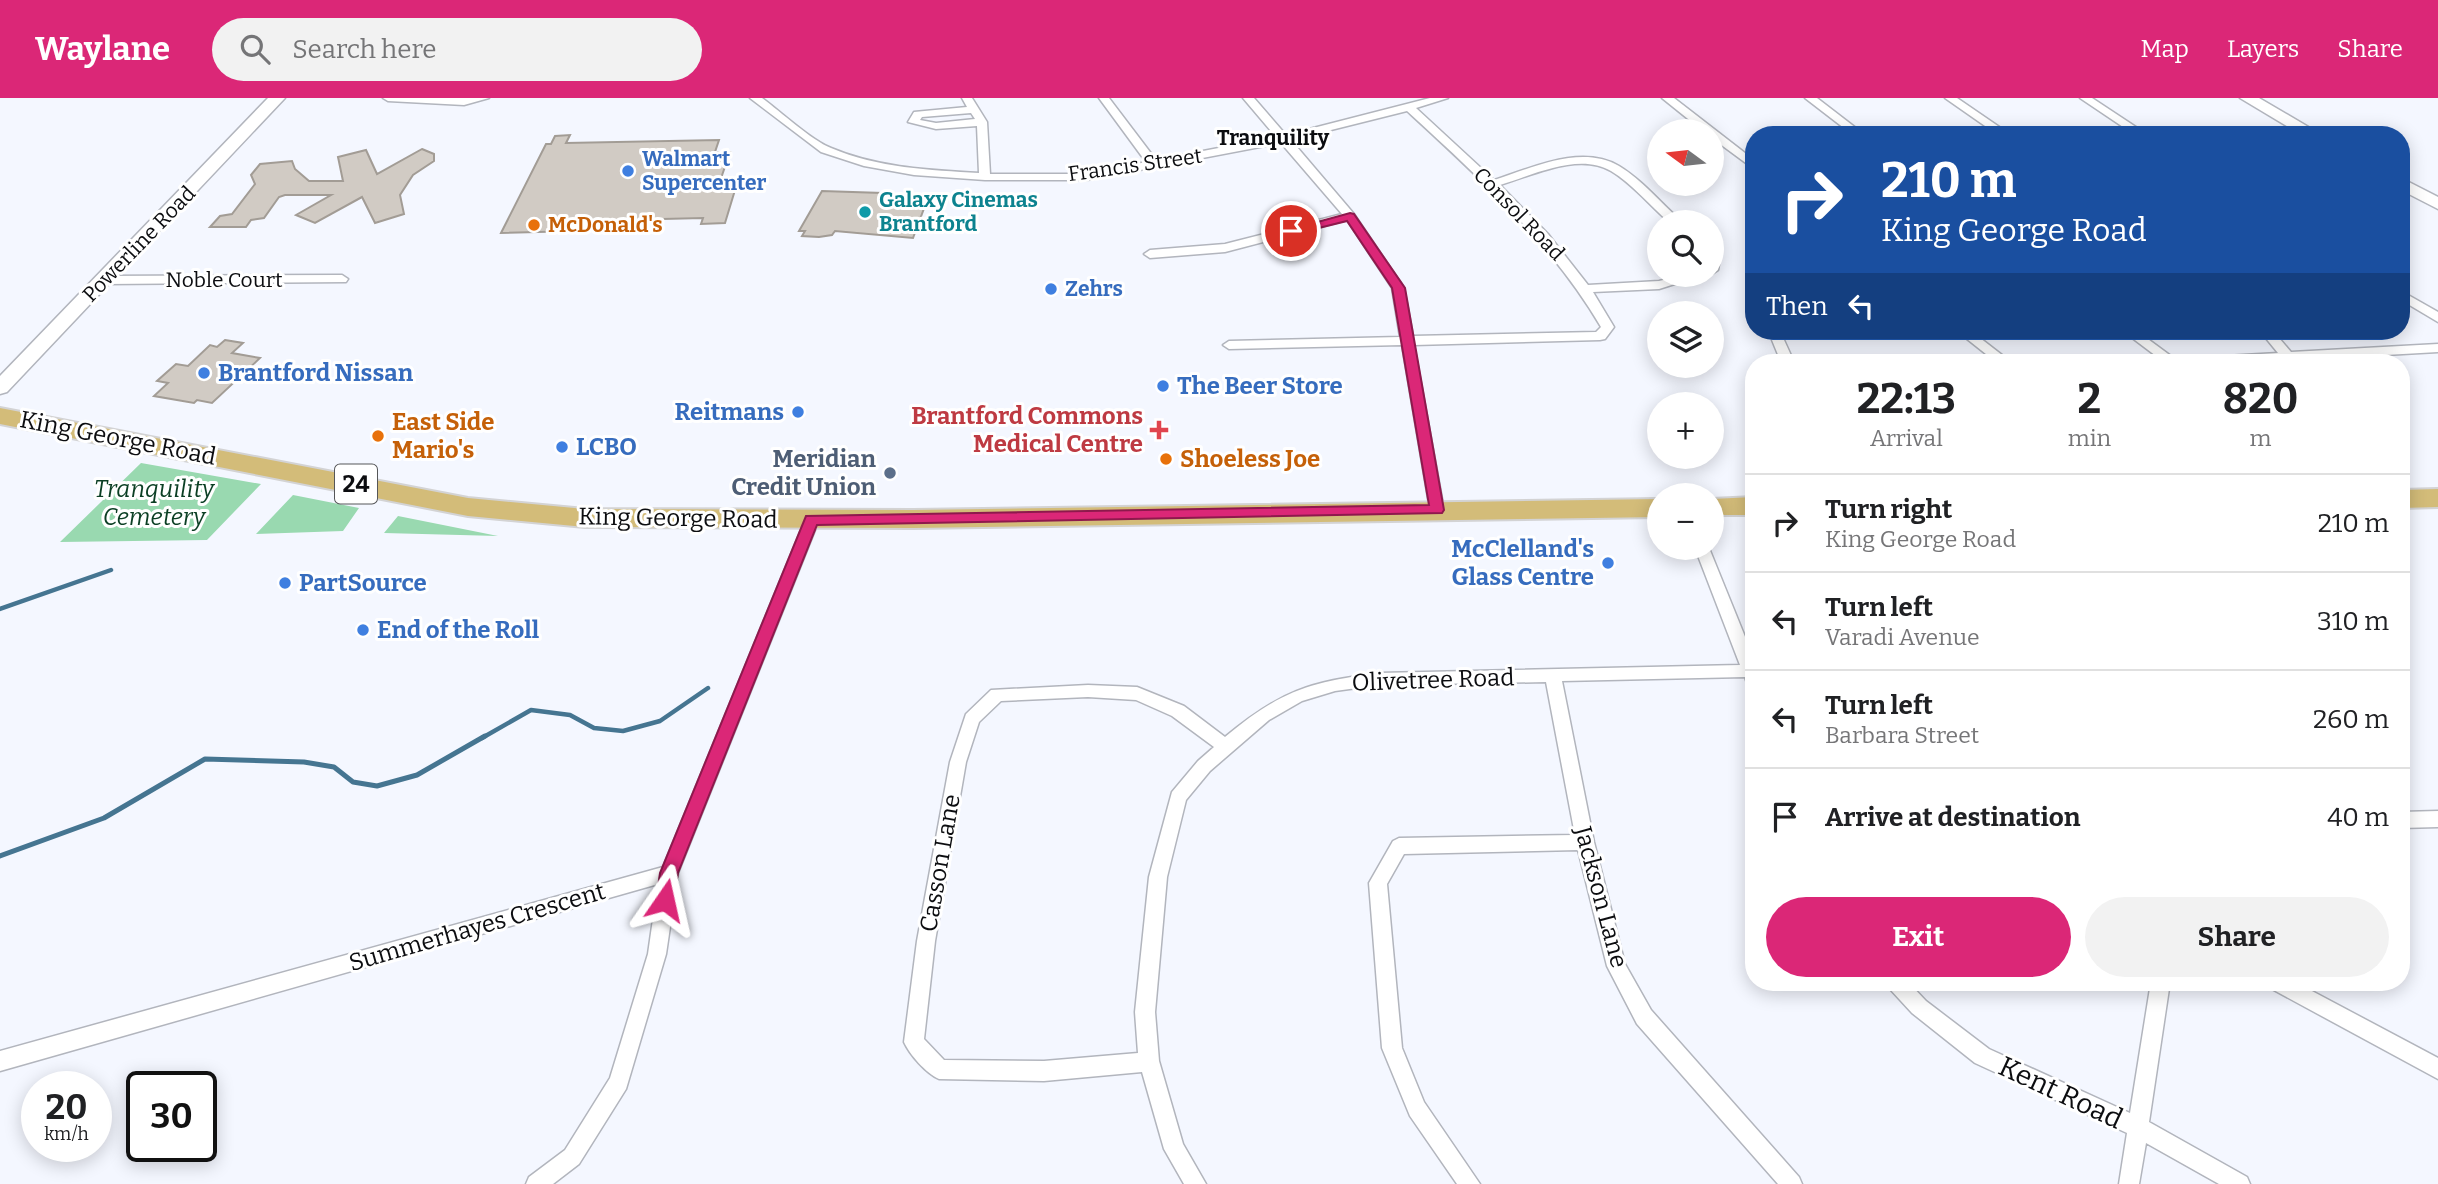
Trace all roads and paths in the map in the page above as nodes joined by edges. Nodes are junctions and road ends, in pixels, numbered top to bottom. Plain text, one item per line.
1 (276, 98) edge
2 (388, 98) edge
3 (484, 98) edge
4 (755, 98) edge
5 (967, 98) edge
6 (1104, 98) edge
7 (1248, 98) edge
8 (1443, 98) edge
9 (1667, 98) edge
10 (1810, 98) edge
11 (1950, 98) edge
12 (2085, 98) edge
13 (2248, 98) edge
14 (1409, 107) junction
15 (974, 110) junction
16 (1694, 119) edge
17 (982, 122) junction
18 (1848, 126) edge
19 (1992, 126) edge
20 (2129, 126) edge
21 (2298, 126) edge
22 (1283, 139) junction
23 (1724, 143) edge
24 (1745, 159) edge
25 (1154, 166) junction
26 (985, 177) junction
27 (1493, 184) junction
28 (2410, 188) edge
29 (2438, 204) edge
30 (1662, 210) edge
31 (1350, 216) junction
32 (1150, 254) dead end
33 (342, 279) dead end
34 (106, 280) junction
35 (1647, 286) edge
36 (1586, 289) junction
37 (2410, 301) edge
38 (2438, 318) edge
39 (1975, 340) edge
40 (2141, 340) edge
41 (2274, 340) edge
42 (1778, 341) dead end
43 (1409, 342) junction
44 (1229, 345) dead end
45 (2438, 348) edge
46 (1784, 354) edge
47 (1993, 354) edge
48 (2161, 354) edge
49 (2286, 354) edge
50 (2364, 354) edge
51 (0, 388) edge
52 (0, 416) edge
53 (2410, 498) edge
54 (2438, 498) edge
55 (1745, 506) edge
56 (1724, 507) edge
57 (1647, 508) edge
58 (1437, 510) junction
59 (812, 520) junction
60 (1707, 560) edge
61 (1745, 658) edge
62 (1553, 676) junction
63 (1745, 676) edge
64 (1227, 748) junction
65 (2438, 819) edge
66 (2410, 820) edge
67 (1585, 842) junction
68 (669, 873) junction
69 (1904, 991) edge
70 (2160, 991) edge
71 (2294, 991) edge
72 (0, 1061) edge
73 (1149, 1062) junction
74 (2438, 1069) edge
75 (2137, 1127) junction
76 (536, 1184) edge
77 (1196, 1184) edge
78 (1470, 1184) edge
79 (1793, 1184) edge
80 (2129, 1184) edge
81 (2241, 1184) edge

1 - 34 main road, Powerline Road
2 - 3 street
4 - 26 street, Francis Street
5 - 15 street
6 - 25 street
7 - 22 street
8 - 14 street, Francis Street
9 - 16 street
10 - 18 street
11 - 19 street
12 - 20 street
13 - 21 main road
14 - 22 street, Francis Street
14 - 27 street, Consol Road
15 - 17 street
15 - 17 street
17 - 26 street
22 - 25 street, Francis Street
22 - 31 street
23 - 24 street
25 - 26 street, Francis Street
27 - 30 street
27 - 36 street, Consol Road
28 - 29 main road
31 - 32 street
31 - 43 street
33 - 34 street, Noble Court
34 - 51 main road, Powerline Road
35 - 36 street
36 - 43 street, Consol Road
37 - 38 street
39 - 47 street
40 - 48 street
41 - 49 street
42 - 46 street
43 - 44 street
43 - 58 street
45 - 50 street
52 - 59 main road, King George Road / 24
53 - 54 main road
55 - 56 main road
57 - 58 main road, King George Road / 24
58 - 59 main road, King George Road / 24
59 - 68 street
60 - 61 street
62 - 63 street, Olivetree Road
62 - 64 street, Olivetree Road
62 - 67 street, Jackson Lane
64 - 73 street, Olivetree Road
64 - 73 street, Casson Lane
65 - 66 street
67 - 78 street
67 - 79 street, Jackson Lane
68 - 72 street, Summerhayes Crescent
68 - 76 street
69 - 75 street, Kent Road
70 - 75 street
71 - 74 street
73 - 77 street, Olivetree Road
75 - 80 street
75 - 81 street, Kent Road

